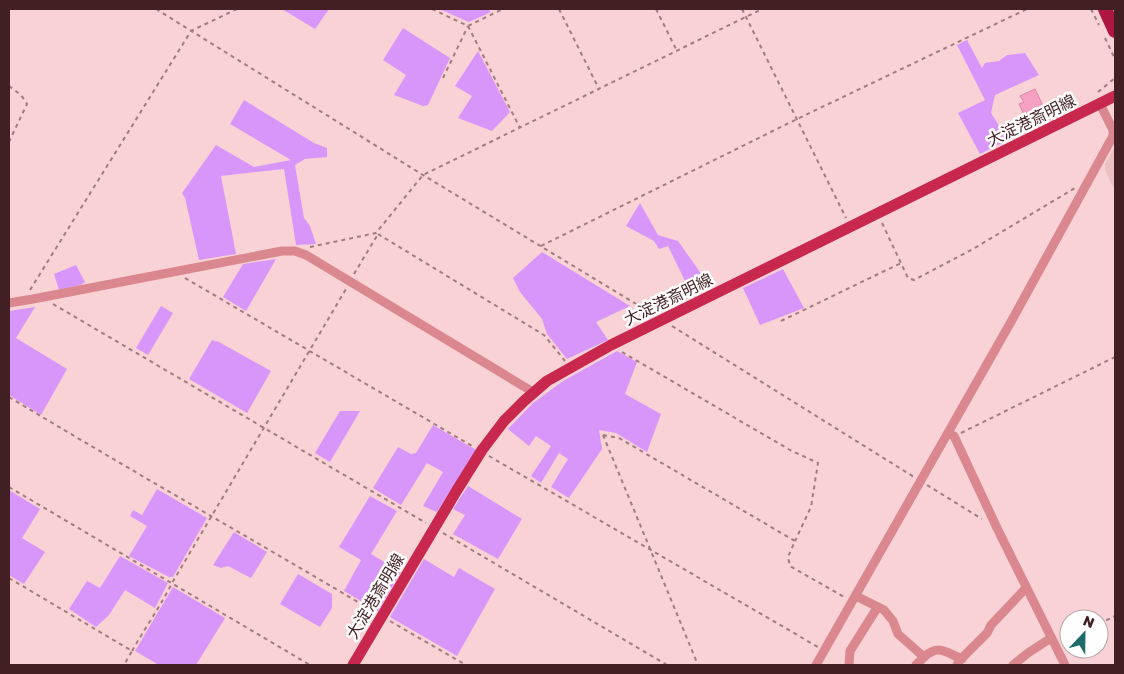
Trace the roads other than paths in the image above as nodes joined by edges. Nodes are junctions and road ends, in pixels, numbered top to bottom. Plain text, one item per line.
1 (1105, 9) edge
2 (1115, 31) edge
3 (1115, 96) edge
4 (1100, 104) junction
5 (9, 303) edge
6 (533, 392) junction
7 (951, 435) junction
8 (1026, 588) junction
9 (854, 599) junction
10 (877, 608) junction
11 (1051, 638) junction
12 (924, 657) junction
13 (959, 662) edge
14 (352, 665) edge
15 (816, 665) edge
16 (849, 665) edge
17 (916, 665) edge
18 (1013, 665) edge
19 (1065, 665) edge

1 - 2 highway
3 - 4 main road, 大淀港斎明線
4 - 6 main road, 大淀港斎明線
4 - 7 street
5 - 6 street
6 - 14 main road, 大淀港斎明線
7 - 8 street
7 - 9 street
8 - 11 street
8 - 13 street
9 - 10 street
9 - 15 street
10 - 12 street
10 - 16 street
11 - 18 street
11 - 19 street
12 - 13 street
12 - 17 street

